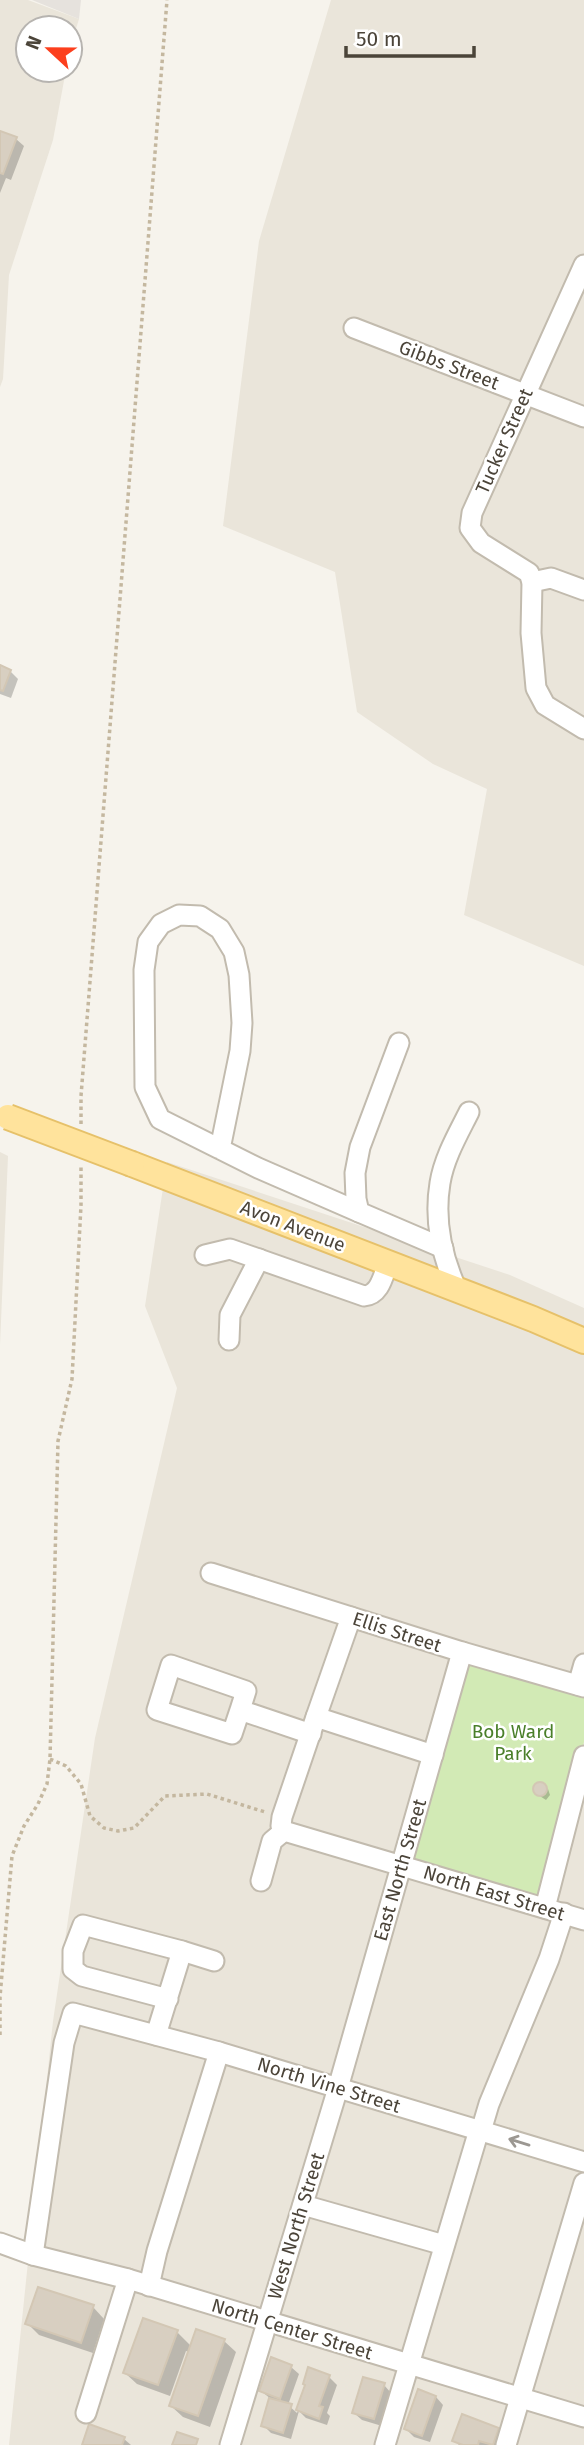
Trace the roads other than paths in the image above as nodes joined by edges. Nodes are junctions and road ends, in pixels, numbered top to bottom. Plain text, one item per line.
1 (584, 265) edge
2 (354, 328) dead end
3 (525, 394) junction
4 (584, 417) edge
5 (532, 590) junction
6 (584, 590) edge
7 (584, 729) edge
8 (399, 1043) dead end
9 (469, 1112) dead end
10 (4, 1116) edge
11 (220, 1149) junction
12 (359, 1212) junction
13 (443, 1248) junction
14 (205, 1255) dead end
15 (259, 1259) junction
16 (388, 1263) junction
17 (457, 1290) junction
18 (229, 1340) dead end
19 (584, 1341) edge
20 (211, 1573) dead end
21 (351, 1617) junction
22 (462, 1652) junction
23 (584, 1664) edge
24 (581, 1686) edge
25 (240, 1710) junction
26 (314, 1725) junction
27 (433, 1755) junction
28 (584, 1756) edge
29 (284, 1832) junction
30 (401, 1865) junction
31 (261, 1881) dead end
32 (545, 1908) junction
33 (564, 1913) junction
34 (584, 1920) edge
35 (182, 1951) junction
36 (214, 1961) dead end
37 (168, 1999) junction
38 (156, 2035) junction
39 (219, 2052) junction
40 (338, 2088) junction
41 (480, 2130) junction
42 (584, 2162) edge
43 (584, 2183) edge
44 (303, 2205) junction
45 (0, 2243) edge
46 (444, 2245) junction
47 (33, 2255) junction
48 (128, 2279) junction
49 (149, 2286) junction
50 (267, 2323) junction
51 (409, 2364) junction
52 (520, 2398) junction
53 (86, 2413) dead end
54 (584, 2417) edge
55 (230, 2445) edge
56 (385, 2445) edge
57 (506, 2445) edge

1 - 3 street, Tucker Street
2 - 3 street, Gibbs Street
3 - 4 street, Gibbs Street
3 - 5 street, Tucker Street
5 - 6 street
5 - 7 street
8 - 12 street
9 - 13 street
10 - 16 main road, Avon Avenue, bridge
11 - 11 street
11 - 12 street
12 - 13 street
13 - 17 street
14 - 15 street
15 - 16 street
15 - 18 street
16 - 17 main road, Avon Avenue
17 - 19 main road, Avon Avenue
20 - 21 street, Ellis Street
21 - 22 street, Ellis Street
21 - 26 street
22 - 24 street, Ellis Street
22 - 27 street, East North Street
23 - 24 street
25 - 25 street
25 - 26 street
26 - 27 street
26 - 29 street
27 - 30 street, East North Street
28 - 32 street
29 - 30 street, North East Street
29 - 31 street
30 - 32 street, North East Street
30 - 40 street, East North Street
32 - 33 street, North East Street
33 - 34 street, North East Street
33 - 41 street
35 - 36 street
35 - 37 street
35 - 37 street
37 - 38 street
38 - 39 street, North Vine Street
38 - 47 street, North Vine Street
39 - 40 street, North Vine Street
39 - 49 street
40 - 41 street, North Vine Street
40 - 44 street, West North Street
42 -> 41 street, North Vine Street
41 - 46 street
43 - 52 street
44 - 46 street
44 - 50 street, West North Street
45 - 47 street, North Center Street
46 - 51 street
47 - 48 street, North Center Street
48 - 49 street, North Center Street
48 - 53 street
49 - 50 street, North Center Street
50 - 51 street, North Center Street
50 - 55 street, West North Street
51 - 52 street, North Center Street
51 - 56 street
52 - 54 street, North Center Street
52 - 57 street

